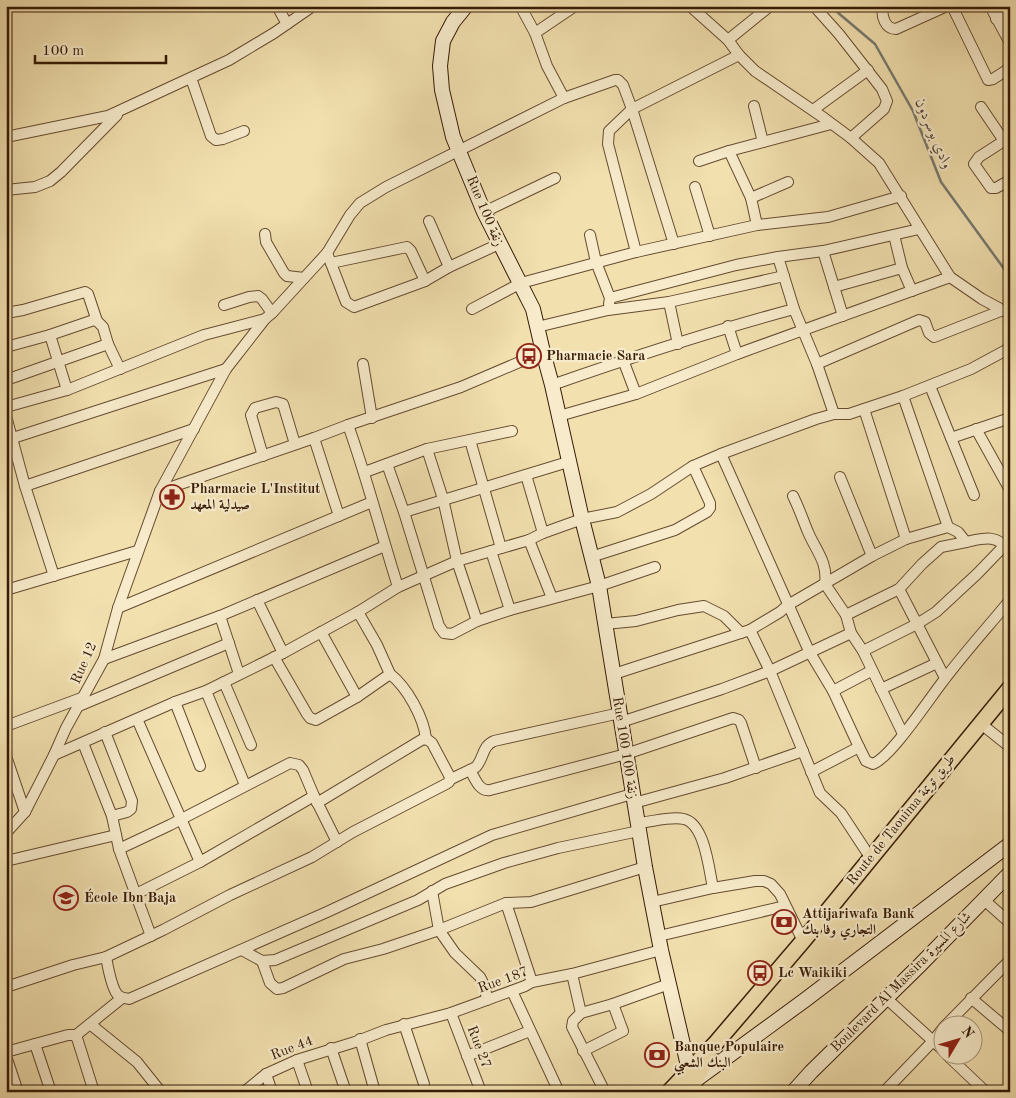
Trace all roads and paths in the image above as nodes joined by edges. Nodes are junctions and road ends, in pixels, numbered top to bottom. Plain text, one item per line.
1 (278, 6) edge
2 (313, 6) edge
3 (466, 6) edge
4 (519, 6) edge
5 (575, 6) edge
6 (690, 6) edge
7 (770, 6) edge
8 (814, 6) edge
9 (883, 6) edge
10 (947, 6) edge
11 (952, 6) edge
12 (990, 6) edge
13 (1010, 11) edge
14 (996, 19) junction
15 (287, 24) junction
16 (535, 33) junction
17 (728, 40) junction
18 (1010, 43) edge
19 (739, 55) junction
20 (1010, 68) edge
21 (868, 70) junction
22 (191, 78) junction
23 (564, 98) junction
24 (754, 106) dead end
25 (982, 107) dead end
26 (632, 109) junction
27 (121, 110) junction
28 (813, 110) junction
29 (832, 124) junction
30 (244, 131) dead end
31 (6, 137) edge
32 (851, 138) junction
33 (1007, 139) edge
34 (763, 142) junction
35 (460, 150) junction
36 (729, 151) junction
37 (699, 161) dead end
38 (555, 178) dead end
39 (1010, 180) edge
40 (788, 182) dead end
41 (695, 187) dead end
42 (6, 190) edge
43 (900, 196) junction
44 (751, 198) junction
45 (484, 212) junction
46 (429, 221) dead end
47 (758, 224) junction
48 (919, 228) junction
49 (265, 234) dead end
50 (590, 235) dead end
51 (894, 235) junction
52 (710, 236) junction
53 (499, 244) junction
54 (674, 244) junction
55 (823, 251) junction
56 (636, 252) junction
57 (327, 253) junction
58 (778, 256) junction
59 (596, 262) junction
60 (331, 263) junction
61 (449, 267) junction
62 (902, 268) junction
63 (784, 276) junction
64 (950, 277) junction
65 (304, 278) junction
66 (425, 281) junction
67 (520, 283) junction
68 (834, 287) junction
69 (912, 291) junction
70 (610, 298) junction
71 (669, 302) junction
72 (224, 305) dead end
73 (472, 308) dead end
74 (794, 309) junction
75 (608, 310) junction
76 (6, 312) edge
77 (1006, 312) edge
78 (269, 316) junction
79 (843, 316) junction
80 (97, 320) junction
81 (728, 326) junction
82 (537, 327) junction
83 (802, 331) junction
84 (50, 335) junction
85 (108, 344) junction
86 (678, 344) junction
87 (6, 347) edge
88 (1010, 348) edge
89 (543, 352) junction
90 (737, 354) junction
91 (623, 360) junction
92 (57, 362) junction
93 (363, 364) dead end
94 (817, 364) junction
95 (120, 369) junction
96 (226, 369) junction
97 (6, 380) edge
98 (552, 385) junction
99 (930, 386) junction
100 (67, 390) junction
101 (636, 394) junction
102 (903, 396) junction
103 (6, 408) edge
104 (864, 409) junction
105 (834, 414) junction
106 (6, 416) edge
107 (559, 416) junction
108 (372, 418) junction
109 (1010, 418) edge
110 (348, 425) junction
111 (194, 429) junction
112 (976, 429) junction
113 (512, 431) dead end
114 (314, 438) junction
115 (951, 438) junction
116 (470, 440) junction
117 (11, 443) edge
118 (295, 444) junction
119 (427, 449) junction
120 (721, 454) junction
121 (263, 456) junction
122 (568, 462) junction
123 (387, 464) junction
124 (693, 466) junction
125 (365, 472) junction
126 (526, 475) junction
127 (840, 476) dead end
128 (25, 486) junction
129 (483, 486) junction
130 (1010, 490) edge
131 (160, 491) junction
132 (793, 496) dead end
133 (974, 496) dead end
134 (443, 499) junction
135 (372, 502) junction
136 (404, 512) junction
137 (339, 516) junction
138 (582, 520) junction
139 (948, 527) junction
140 (543, 533) junction
141 (906, 539) junction
142 (529, 540) junction
143 (966, 542) junction
144 (385, 546) junction
145 (1008, 548) edge
146 (496, 549) junction
147 (138, 551) junction
148 (872, 556) junction
149 (591, 557) junction
150 (457, 561) junction
151 (655, 567) dead end
152 (54, 576) junction
153 (423, 577) junction
154 (825, 584) junction
155 (599, 586) junction
156 (398, 587) junction
157 (6, 590) edge
158 (899, 590) junction
159 (552, 598) junction
160 (257, 600) junction
161 (1010, 600) edge
162 (788, 605) junction
163 (118, 608) junction
164 (510, 610) junction
165 (358, 612) junction
166 (846, 615) junction
167 (220, 616) junction
168 (477, 621) junction
169 (604, 624) junction
170 (917, 624) junction
171 (322, 632) junction
172 (746, 632) junction
173 (851, 633) junction
174 (229, 643) junction
175 (863, 651) junction
176 (809, 652) junction
177 (278, 655) junction
178 (104, 659) junction
179 (937, 663) junction
180 (770, 671) junction
181 (871, 671) junction
182 (239, 674) junction
183 (390, 674) junction
184 (614, 674) junction
185 (945, 678) junction
186 (224, 682) junction
187 (1010, 688) edge
188 (881, 690) junction
189 (206, 691) junction
190 (833, 691) junction
191 (357, 697) junction
192 (82, 702) junction
193 (175, 702) junction
194 (620, 718) junction
195 (137, 719) junction
196 (980, 723) junction
197 (6, 726) edge
198 (105, 732) junction
199 (903, 734) junction
200 (426, 739) junction
201 (83, 743) junction
202 (251, 745) dead end
203 (859, 747) junction
204 (1010, 747) edge
205 (803, 751) junction
206 (626, 754) junction
207 (54, 755) junction
208 (6, 756) edge
209 (200, 766) dead end
210 (756, 768) junction
211 (470, 770) junction
212 (811, 772) junction
213 (451, 779) junction
214 (245, 785) junction
215 (633, 798) junction
216 (316, 800) junction
217 (25, 812) junction
218 (112, 816) junction
219 (180, 820) junction
220 (638, 827) junction
221 (6, 833) edge
222 (116, 835) junction
223 (337, 842) junction
224 (1010, 844) edge
225 (119, 849) junction
226 (870, 857) junction
227 (6, 861) edge
228 (200, 862) junction
229 (645, 866) junction
230 (1010, 873) edge
231 (713, 888) junction
232 (432, 891) junction
233 (136, 894) junction
234 (984, 899) junction
235 (652, 902) junction
236 (506, 903) junction
237 (785, 906) junction
238 (1010, 923) edge
239 (439, 930) junction
240 (151, 936) junction
241 (803, 941) junction
242 (660, 943) junction
243 (242, 950) junction
244 (106, 957) junction
245 (1010, 960) edge
246 (262, 961) junction
247 (572, 974) junction
248 (532, 982) junction
249 (670, 984) junction
250 (6, 987) edge
251 (512, 991) junction
252 (122, 998) junction
253 (886, 998) junction
254 (971, 998) junction
255 (487, 1000) junction
256 (612, 1004) junction
257 (581, 1012) junction
258 (451, 1013) junction
259 (954, 1016) edge
260 (90, 1024) junction
261 (404, 1024) junction
262 (1010, 1030) edge
263 (530, 1031) junction
264 (75, 1036) junction
265 (358, 1040) junction
266 (933, 1041) joint
267 (35, 1044) junction
268 (330, 1048) junction
269 (583, 1051) junction
270 (6, 1052) edge
271 (6, 1056) edge
272 (467, 1056) junction
273 (297, 1060) junction
274 (959, 1066) edge
275 (266, 1074) junction
276 (693, 1074) junction
277 (424, 1084) dead end
278 (673, 1090) edge
279 (246, 1091) edge
280 (18, 1092) edge
281 (51, 1092) edge
282 (94, 1092) edge
283 (161, 1092) edge
284 (272, 1092) edge
285 (308, 1092) edge
286 (346, 1092) edge
287 (375, 1092) edge
288 (481, 1092) edge
289 (559, 1092) edge
290 (605, 1092) edge
291 (688, 1092) edge
292 (793, 1092) edge
293 (884, 1092) edge
294 (986, 1092) edge

1 - 15 street
2 - 15 street
3 - 35 street, Rue 100 زنقة
4 - 16 street
5 - 16 street
6 - 17 street
7 - 17 street
8 - 21 street
9 - 10 street
11 - 20 street
12 - 14 street
13 - 14 street
14 - 18 street
15 - 22 street
16 - 23 street
17 - 19 street
19 - 26 street
19 - 28 street
21 - 28 street
21 - 32 street
22 - 27 street
22 - 30 street
23 - 26 street, Rue 12
23 - 35 street, Rue 12
24 - 34 street
25 - 33 street
26 - 54 street
26 - 56 street
27 - 31 street
27 - 42 street
28 - 29 street
29 - 32 street
29 - 34 street
32 - 43 street
33 - 39 street
34 - 36 street
35 - 45 street, Rue 100 زنقة
35 - 57 street, Rue 12
36 - 37 street
36 - 44 street
38 - 45 street
40 - 44 street
41 - 52 street
43 - 47 street
43 - 48 street
44 - 47 street
45 - 53 street, Rue 100 زنقة
46 - 61 street
47 - 52 street
48 - 51 street
48 - 64 street
49 - 65 street
50 - 59 street
51 - 55 street
51 - 62 street
52 - 54 street
53 - 61 street
53 - 67 street, Rue 100 زنقة
54 - 56 street
55 - 58 street
55 - 68 street
56 - 59 street
57 - 60 street
57 - 65 street, Rue 12
58 - 63 street
58 - 70 street
59 - 67 street
59 - 70 street
60 - 66 street
60 - 66 street
61 - 66 street
62 - 68 street
62 - 69 street
63 - 71 street
63 - 74 street
64 - 69 street
64 - 77 street
65 - 78 street, Rue 12
67 - 73 street
67 - 82 street, Rue 100 زنقة
68 - 79 street
69 - 79 street
70 - 75 street
71 - 75 street
71 - 86 street
72 - 78 street
74 - 81 street
74 - 83 street
75 - 82 street
76 - 80 street
77 - 94 street
78 - 95 street
78 - 96 street, Rue 12
79 - 83 street
80 - 84 street
80 - 85 street
81 - 86 street
81 - 90 street
82 - 89 street, Rue 100 زنقة
83 - 90 street
83 - 94 street
84 - 87 street
84 - 92 street
85 - 92 street
85 - 95 street
86 - 91 street
88 - 99 street
89 - 98 street, Rue 100 زنقة
89 - 108 street
90 - 101 street
91 - 98 street
91 - 101 street
92 - 97 street
92 - 100 street
93 - 108 street
94 - 105 street
95 - 100 street
96 - 111 street, Rue 12
96 - 117 street
98 - 107 street, Rue 100 زنقة
99 - 102 street
99 - 115 street
100 - 103 street
101 - 107 street
102 - 104 street
102 - 139 street
104 - 105 street
104 - 141 street
105 - 120 street
106 - 117 street
107 - 122 street, Rue 100 زنقة 100
108 - 110 street
109 - 112 street
110 - 114 street
110 - 125 street
111 - 128 street
111 - 131 street, Rue 12
112 - 115 street
112 - 130 street
113 - 116 street
114 - 118 street
114 - 137 street
115 - 133 street
116 - 119 street
116 - 129 street
117 - 128 street
118 - 121 street
118 - 121 street
119 - 123 street
119 - 134 street
120 - 124 street
120 - 162 street
121 - 131 street
122 - 126 street
122 - 138 street, Rue 100 زنقة 100
123 - 125 street
123 - 136 street
124 - 138 street
124 - 149 street
125 - 135 street
126 - 129 street
126 - 140 street
127 - 148 street
128 - 152 street
129 - 134 street
129 - 146 street
131 - 147 street, Rue 12
132 - 154 street
134 - 136 street
134 - 150 street
135 - 137 street
135 - 144 street
136 - 153 street
137 - 163 street
138 - 140 street
138 - 149 street, Rue 100 زنقة 100
139 - 141 street
139 - 143 street
140 - 142 street
141 - 148 street
142 - 146 street
142 - 159 street
143 - 145 street
143 - 158 street
144 - 156 street
144 - 160 street
145 - 170 street
146 - 150 street
146 - 164 street
147 - 152 street
147 - 163 street, Rue 12
148 - 154 street
149 - 155 street, Rue 100 زنقة 100
150 - 153 street
150 - 168 street
151 - 155 street
152 - 157 street
153 - 156 street
153 - 168 street
154 - 162 street
154 - 166 street
155 - 159 street
155 - 169 street, Rue 100 زنقة 100
156 - 165 street
158 - 166 street
158 - 170 street
159 - 164 street
160 - 167 street
160 - 177 street
161 - 185 street
162 - 172 street
162 - 176 street
163 - 178 street, Rue 12
164 - 168 street
165 - 171 street
165 - 183 street
166 - 173 street
167 - 174 street
167 - 178 street
169 - 172 street
169 - 184 street, Rue 100 زنقة 100
170 - 175 street
170 - 179 street
171 - 177 street
171 - 191 street
172 - 180 street
172 - 184 street
173 - 175 street
173 - 176 street
174 - 182 street
174 - 192 street
175 - 181 street
176 - 180 street
176 - 190 street
177 - 182 street
177 - 191 street
178 - 192 street, Rue 12
179 - 185 street
179 - 188 street
180 - 194 street
180 - 205 street
181 - 188 street
181 - 190 street
182 - 186 street
183 - 191 street
183 - 200 street
184 - 194 street, Rue 100 زنقة 100
185 - 199 street
186 - 189 street
186 - 202 street
187 - 196 main road, Route de Taouima طريق تويمة
188 - 199 street
189 - 193 street
189 - 214 street
190 - 203 street
192 - 197 street
192 - 207 street, Rue 12
193 - 195 street
193 - 209 street
194 - 206 street, Rue 100 زنقة 100
194 - 211 street
195 - 198 street
195 - 219 street
196 - 204 street
196 - 226 main road, Route de Taouima طريق تويمة
198 - 201 street
198 - 218 street
199 - 203 street
200 - 213 street
200 - 216 street
201 - 207 street
201 - 218 street
203 - 212 street
205 - 210 street
205 - 212 street
206 - 210 street
206 - 211 street
206 - 215 street, Rue 100 زنقة 100
207 - 217 street, Rue 12
208 - 217 street
210 - 215 street
211 - 213 street
212 - 226 street
213 - 223 street
214 - 216 street
214 - 219 street
215 - 220 street, Rue 100 زنقة 100
215 - 243 street
216 - 223 street
216 - 228 street
217 - 221 street, Rue 12
218 - 222 street
219 - 225 street
219 - 228 street
220 - 229 street, Rue 100 زنقة 100
220 - 231 street
220 - 232 street
222 - 225 street
222 - 227 street
223 - 240 street
224 - 276 street
225 - 233 street
226 - 241 main road, Route de Taouima طريق تويمة
228 - 233 street
229 - 235 street, Rue 100 زنقة 100
229 - 236 street
230 - 234 street, Boulevard Al Massira شارع المسيرة
231 - 235 street
231 - 237 street
232 - 239 street
232 - 246 street
233 - 240 street
234 - 238 street
234 - 253 street, Boulevard Al Massira شارع المسيرة
235 - 242 street, Rue 100 زنقة 100
236 - 239 street
236 - 248 street
237 - 241 street
237 - 242 street, Rue 187
239 - 246 street
239 - 255 street
240 - 244 street
241 - 276 main road, Route de Taouima طريق تويمة
242 - 247 street, Rue 187
242 - 249 street, Rue 100 زنقة 100
243 - 246 street
243 - 252 street
244 - 250 street
244 - 252 street
245 - 254 street
247 - 248 street, Rue 187
247 - 257 street
248 - 251 street, Rue 187
249 - 256 street
249 - 276 street, Rue 100 زنقة 100
251 - 255 street, Rue 187
251 - 263 street
252 - 260 street
253 - 266 street
253 - 292 street, Boulevard Al Massira شارع المسيرة
254 - 259 street
254 - 262 street
255 - 258 street, Rue 187
256 - 257 street
256 - 269 street
257 - 269 street
258 - 261 street, Rue 187
258 - 272 street, Rue 27
260 - 264 street
260 - 283 street
261 - 265 street, Rue 187
261 - 277 street
263 - 272 street
263 - 289 street
264 - 267 street
264 - 282 street
265 - 268 street, Rue 44
265 - 287 street
266 - 293 street
267 - 270 street
267 - 281 street
268 - 273 street, Rue 44
268 - 286 street
269 - 290 street
271 - 280 street
272 - 288 street, Rue 27
273 - 275 street, Rue 44
273 - 285 street
274 - 294 street
275 - 279 street, Rue 44
275 - 284 street
276 - 278 main road, Route de Taouima طريق تويمة
276 - 291 main road, Route de Taouima طريق تويمة

